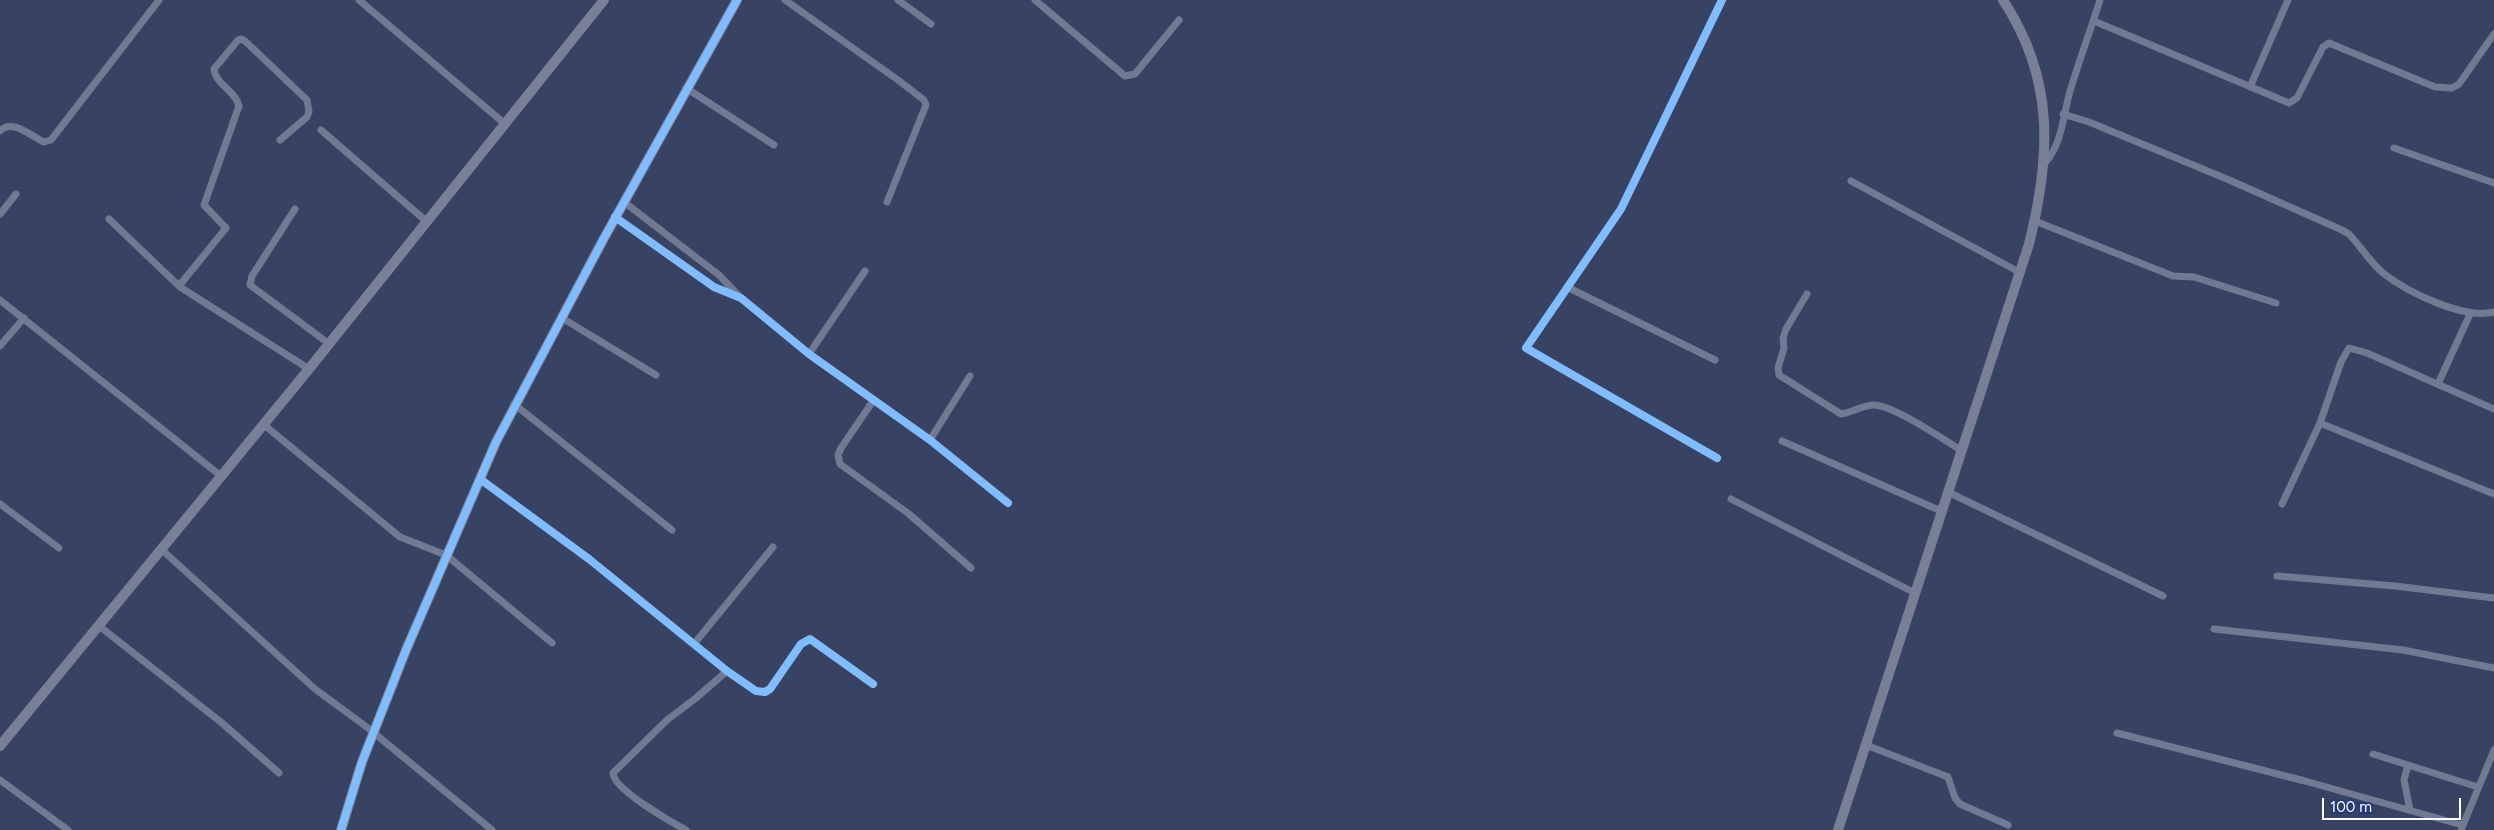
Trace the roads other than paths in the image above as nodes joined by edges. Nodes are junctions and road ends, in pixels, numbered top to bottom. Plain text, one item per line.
1 (159, 0) edge
2 (359, 0) edge
3 (604, 0) edge
4 (736, 0) edge
5 (785, 0) edge
6 (898, 0) edge
7 (1034, 0) edge
8 (1722, 0) edge
9 (2003, 0) edge
10 (2100, 0) edge
11 (2288, 0) edge
12 (1178, 20) dead end
13 (2094, 22) junction
14 (931, 24) dead end
15 (2494, 34) edge
16 (2250, 87) junction
17 (686, 88) junction
18 (2063, 114) junction
19 (505, 124) junction
20 (321, 130) dead end
21 (0, 132) edge
22 (280, 140) dead end
23 (774, 145) dead end
24 (2394, 148) dead end
25 (2045, 163) junction
26 (1851, 181) dead end
27 (2494, 183) edge
28 (16, 194) dead end
29 (624, 202) junction
30 (887, 202) dead end
31 (295, 209) dead end
32 (0, 214) edge
33 (615, 217) junction
34 (109, 219) dead end
35 (426, 221) junction
36 (2034, 221) junction
37 (865, 271) dead end
38 (2019, 272) junction
39 (179, 286) junction
40 (1567, 287) junction
41 (1807, 294) dead end
42 (740, 298) junction
43 (0, 300) edge
44 (2276, 302) dead end
45 (2494, 312) edge
46 (2470, 314) junction
47 (24, 318) junction
48 (562, 318) junction
49 (328, 343) junction
50 (0, 346) edge
51 (809, 354) junction
52 (1715, 360) dead end
53 (309, 369) junction
54 (656, 375) dead end
55 (970, 376) dead end
56 (2438, 384) junction
57 (873, 400) junction
58 (514, 404) junction
59 (2494, 409) edge
60 (2320, 423) junction
61 (264, 424) junction
62 (930, 440) junction
63 (1782, 441) dead end
64 (1961, 450) junction
65 (1717, 458) dead end
66 (221, 476) junction
67 (480, 479) junction
68 (1948, 492) junction
69 (2494, 494) edge
70 (1731, 498) dead end
71 (0, 504) edge
72 (1008, 504) dead end
73 (2282, 504) dead end
74 (1941, 512) junction
75 (672, 530) dead end
76 (773, 547) dead end
77 (59, 548) dead end
78 (161, 549) junction
79 (446, 555) junction
80 (972, 568) dead end
81 (2277, 576) dead end
82 (1915, 593) junction
83 (2163, 596) dead end
84 (2494, 598) edge
85 (98, 625) junction
86 (2214, 628) dead end
87 (552, 643) dead end
88 (694, 644) junction
89 (2494, 668) edge
90 (727, 671) junction
91 (873, 684) dead end
92 (374, 733) junction
93 (2117, 733) dead end
94 (1866, 745) junction
95 (0, 746) edge
96 (2494, 750) edge
97 (2373, 754) dead end
98 (2408, 765) junction
99 (279, 773) dead end
100 (0, 780) edge
101 (2478, 787) junction
102 (2410, 810) junction
103 (2008, 825) dead end
104 (2462, 827) edge
105 (68, 830) edge
106 (341, 830) edge
107 (492, 830) edge
108 (686, 830) edge
109 (1838, 830) edge

1 - 21 street
2 - 19 street
3 - 19 main road
4 - 17 main road
5 - 30 street
6 - 14 street
7 - 12 street
8 - 40 street
9 - 25 main road
10 - 13 street
11 - 16 street
13 - 16 street
13 - 18 street
15 - 16 street
17 - 23 street
17 - 29 main road
18 - 25 street
18 - 46 street
19 - 35 main road
20 - 35 street
22 - 39 street
24 - 27 street
25 - 36 main road
26 - 38 street
28 - 32 street
29 - 33 main road
29 - 42 street
31 - 49 street
33 - 42 street
33 - 48 main road
34 - 39 street
35 - 49 main road
36 - 38 main road
36 - 44 street
37 - 51 street
38 - 64 main road
39 - 53 street
40 - 52 street
40 - 65 street
41 - 64 street
42 - 51 street
43 - 47 street
45 - 46 street
46 - 56 street
47 - 50 street
47 - 66 street
48 - 54 street
48 - 58 main road
49 - 53 main road
51 - 57 street
53 - 61 main road
55 - 62 street
56 - 59 street
56 - 60 street
57 - 62 street
57 - 80 street
58 - 67 main road
58 - 75 street
60 - 69 street
60 - 73 street
61 - 66 main road
61 - 79 street
62 - 72 street
63 - 74 street
64 - 68 main road
66 - 78 main road
67 - 79 main road
67 - 88 street
68 - 74 main road
68 - 83 street
70 - 82 street
71 - 77 street
74 - 82 main road
76 - 88 street
78 - 85 main road
78 - 92 street
79 - 87 street
79 - 92 main road
81 - 84 street
82 - 94 main road
85 - 95 main road
85 - 99 street
86 - 89 street
88 - 90 street
90 - 91 street
90 - 108 street
92 - 106 main road
92 - 107 street
93 - 102 street
94 - 103 street
94 - 109 main road
96 - 101 street
97 - 98 street
98 - 101 street
98 - 102 street
100 - 105 street
101 - 104 street
102 - 104 street

